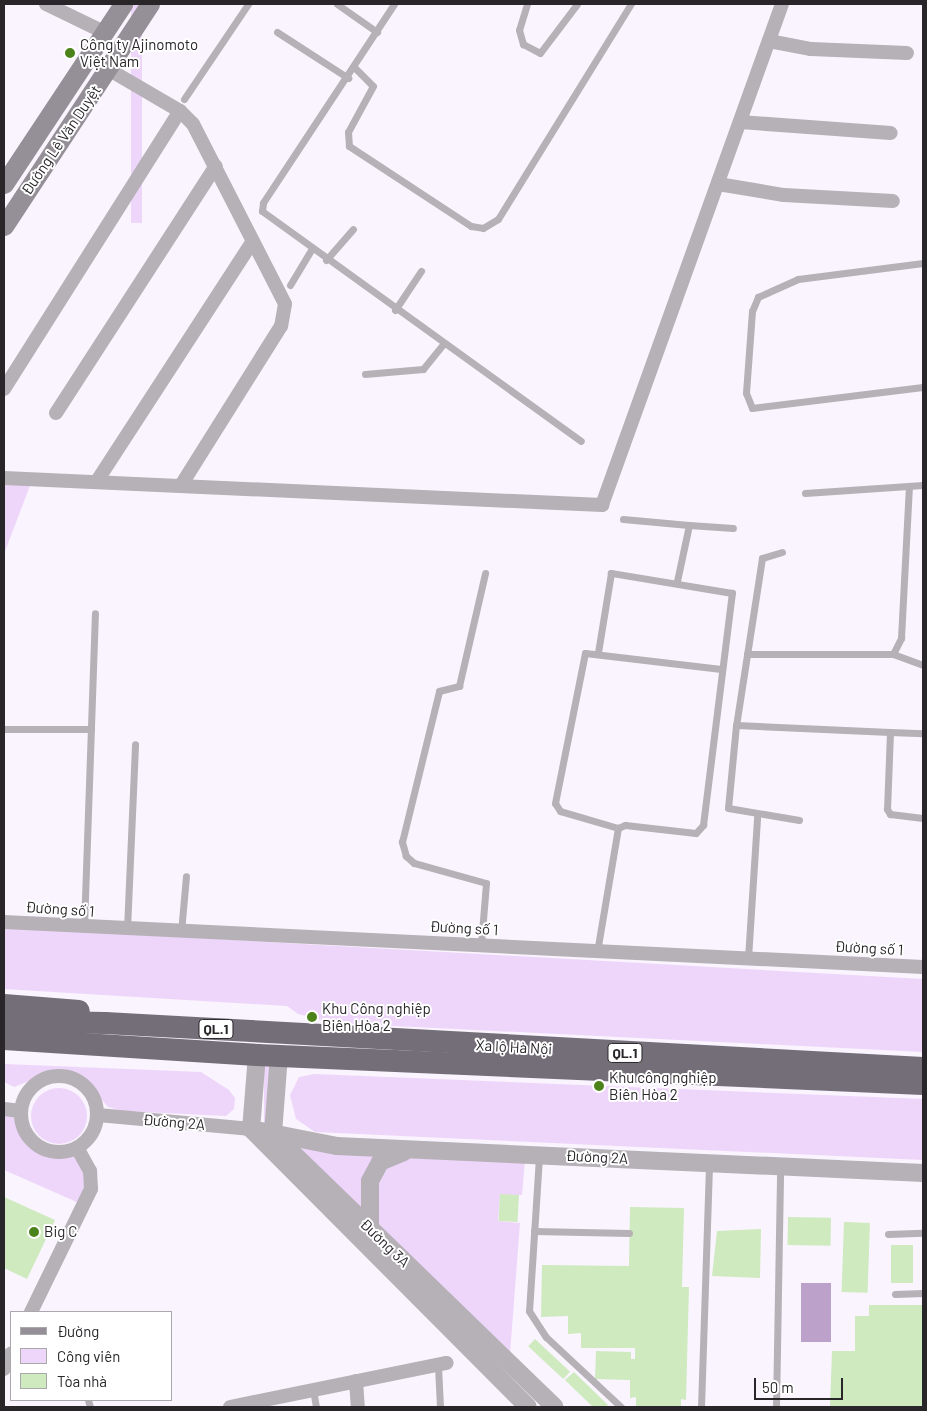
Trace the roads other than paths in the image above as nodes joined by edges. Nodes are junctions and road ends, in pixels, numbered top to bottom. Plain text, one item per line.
1 (46, 4) edge
2 (123, 4) edge
3 (150, 4) edge
4 (248, 4) edge
5 (337, 4) edge
6 (394, 4) edge
7 (527, 4) edge
8 (577, 4) edge
9 (631, 4) edge
10 (782, 4) edge
11 (104, 32) junction
12 (277, 32) dead end
13 (377, 32) junction
14 (769, 41) junction
15 (907, 53) dead end
16 (355, 68) junction
17 (108, 70) junction
18 (348, 78) junction
19 (182, 105) junction
20 (740, 122) junction
21 (890, 133) dead end
22 (216, 166) junction
23 (718, 184) junction
24 (4, 185) edge
25 (21, 198) junction
26 (893, 201) dead end
27 (4, 226) edge
28 (353, 229) dead end
29 (252, 242) junction
30 (311, 250) junction
31 (326, 260) junction
32 (923, 264) edge
33 (421, 271) dead end
34 (290, 285) dead end
35 (395, 310) junction
36 (443, 344) junction
37 (365, 374) dead end
38 (923, 387) edge
39 (4, 389) edge
40 (56, 413) dead end
41 (581, 441) dead end
42 (4, 478) edge
43 (97, 481) junction
44 (182, 484) junction
45 (923, 485) edge
46 (909, 486) junction
47 (805, 493) dead end
48 (623, 519) dead end
49 (689, 525) junction
50 (733, 528) dead end
51 (782, 552) dead end
52 (485, 573) dead end
53 (677, 581) junction
54 (95, 613) dead end
55 (598, 652) junction
56 (746, 654) junction
57 (894, 654) junction
58 (923, 665) edge
59 (721, 669) junction
60 (736, 725) junction
61 (91, 728) junction
62 (4, 729) edge
63 (890, 732) junction
64 (923, 733) edge
65 (135, 744) dead end
66 (757, 817) junction
67 (923, 818) edge
68 (798, 820) dead end
69 (618, 828) junction
70 (186, 876) dead end
71 (4, 922) edge
72 (84, 928) junction
73 (126, 930) junction
74 (181, 932) junction
75 (481, 944) junction
76 (597, 952) junction
77 (748, 958) junction
78 (923, 967) edge
79 (4, 1005) edge
80 (4, 1021) edge
81 (105, 1023) junction
82 (46, 1033) junction
83 (4, 1039) edge
84 (107, 1046) junction
85 (4, 1053) edge
86 (268, 1055) junction
87 (923, 1068) edge
88 (923, 1084) edge
89 (4, 1096) edge
90 (12, 1110) edge
91 (98, 1115) junction
92 (251, 1129) junction
93 (273, 1133) junction
94 (78, 1148) junction
95 (418, 1148) junction
96 (539, 1154) junction
97 (709, 1162) junction
98 (780, 1165) junction
99 (923, 1173) edge
100 (370, 1229) junction
101 (534, 1231) junction
102 (628, 1233) dead end
103 (923, 1233) edge
104 (888, 1234) dead end
105 (923, 1293) edge
106 (895, 1294) dead end
107 (31, 1311) edge
108 (10, 1355) edge
109 (443, 1364) joint
110 (4, 1369) edge
111 (356, 1381) junction
112 (313, 1389) junction
113 (245, 1406) edge
114 (230, 1407) edge
115 (316, 1407) edge
116 (358, 1407) edge
117 (440, 1407) edge
118 (528, 1407) edge
119 (555, 1407) edge
120 (621, 1407) edge
121 (701, 1407) edge
122 (776, 1407) edge

1 - 11 street
2 - 11 main road, Đường Lê Văn Duyệt
3 - 17 main road, Đường Lê Văn Duyệt
4 - 19 lane
5 - 13 lane
6 - 13 lane
7 - 8 lane
9 - 16 lane
10 - 14 street
11 - 24 main road, Đường Lê Văn Duyệt
12 - 18 lane
13 - 16 lane
14 - 15 street
14 - 20 street
16 - 18 lane
17 - 19 street
17 - 25 main road, Đường Lê Văn Duyệt
18 - 30 lane
19 - 22 street
19 - 39 street
20 - 21 street
20 - 23 street
22 - 29 street
22 - 40 street
23 - 26 street
23 - 44 street
24 - 25 main road
25 - 27 main road, Đường Lê Văn Duyệt
28 - 31 lane
29 - 43 street
29 - 44 street
30 - 31 lane
30 - 34 lane
31 - 35 lane
32 - 38 lane
33 - 35 lane
35 - 36 lane
36 - 37 lane
36 - 41 lane
42 - 43 street
43 - 44 street
45 - 46 lane
46 - 47 lane
46 - 57 lane
48 - 49 lane
49 - 50 lane
49 - 53 lane
51 - 56 lane
52 - 75 lane
53 - 55 lane
53 - 59 lane
54 - 61 lane
55 - 59 lane
55 - 69 lane
56 - 57 lane
56 - 60 lane
57 - 58 lane
59 - 69 lane
60 - 63 lane
60 - 66 lane
61 - 62 lane
61 - 72 lane
63 - 64 lane
63 - 67 lane
65 - 73 lane
66 - 68 lane
66 - 77 lane
69 - 76 lane
70 - 74 lane
71 - 72 street, Đường số 1
72 - 73 street, Đường số 1
73 - 74 street, Đường số 1
74 - 75 street, Đường số 1
75 - 76 street, Đường số 1
76 - 77 street, Đường số 1
77 - 78 street, Đường số 1
79 - 81 highway, Xa lộ Hà Nội / QL.1
80 - 82 highway, QL.1
81 - 82 highway, Xa lộ Hà Nội / QL.1
81 - 87 highway, Xa lộ Hà Nội / QL.1
82 - 83 highway, QL.1
82 - 84 highway, Xa lộ Hà Nội / QL.1
84 - 85 highway, Xa lộ Hà Nội / QL.1
84 - 86 highway, Xa lộ Hà Nội / QL.1
86 - 88 highway, Xa lộ Hà Nội / QL.1
86 - 92 street
86 - 93 street
89 - 90 street
90 - 91 street
90 - 94 street
91 - 92 street, Đường 2A
91 - 94 street
92 - 93 street, Đường 2A
92 - 118 street, Đường 3A
93 - 95 street, Đường 2A
93 - 100 street, Đường 3A
94 - 107 street
95 - 96 street, Đường 2A
95 - 100 street
96 - 97 street, Đường 2A
96 - 101 lane
97 - 98 street, Đường 2A
97 - 121 lane
98 - 99 street, Đường 2A
98 - 122 lane
100 - 119 street, Đường 3A
101 - 102 lane
101 - 120 lane
103 - 104 lane
105 - 106 lane
108 - 110 street
109 - 111 street
109 - 117 lane
111 - 112 street
111 - 116 street
112 - 113 street
112 - 115 lane
113 - 114 street

